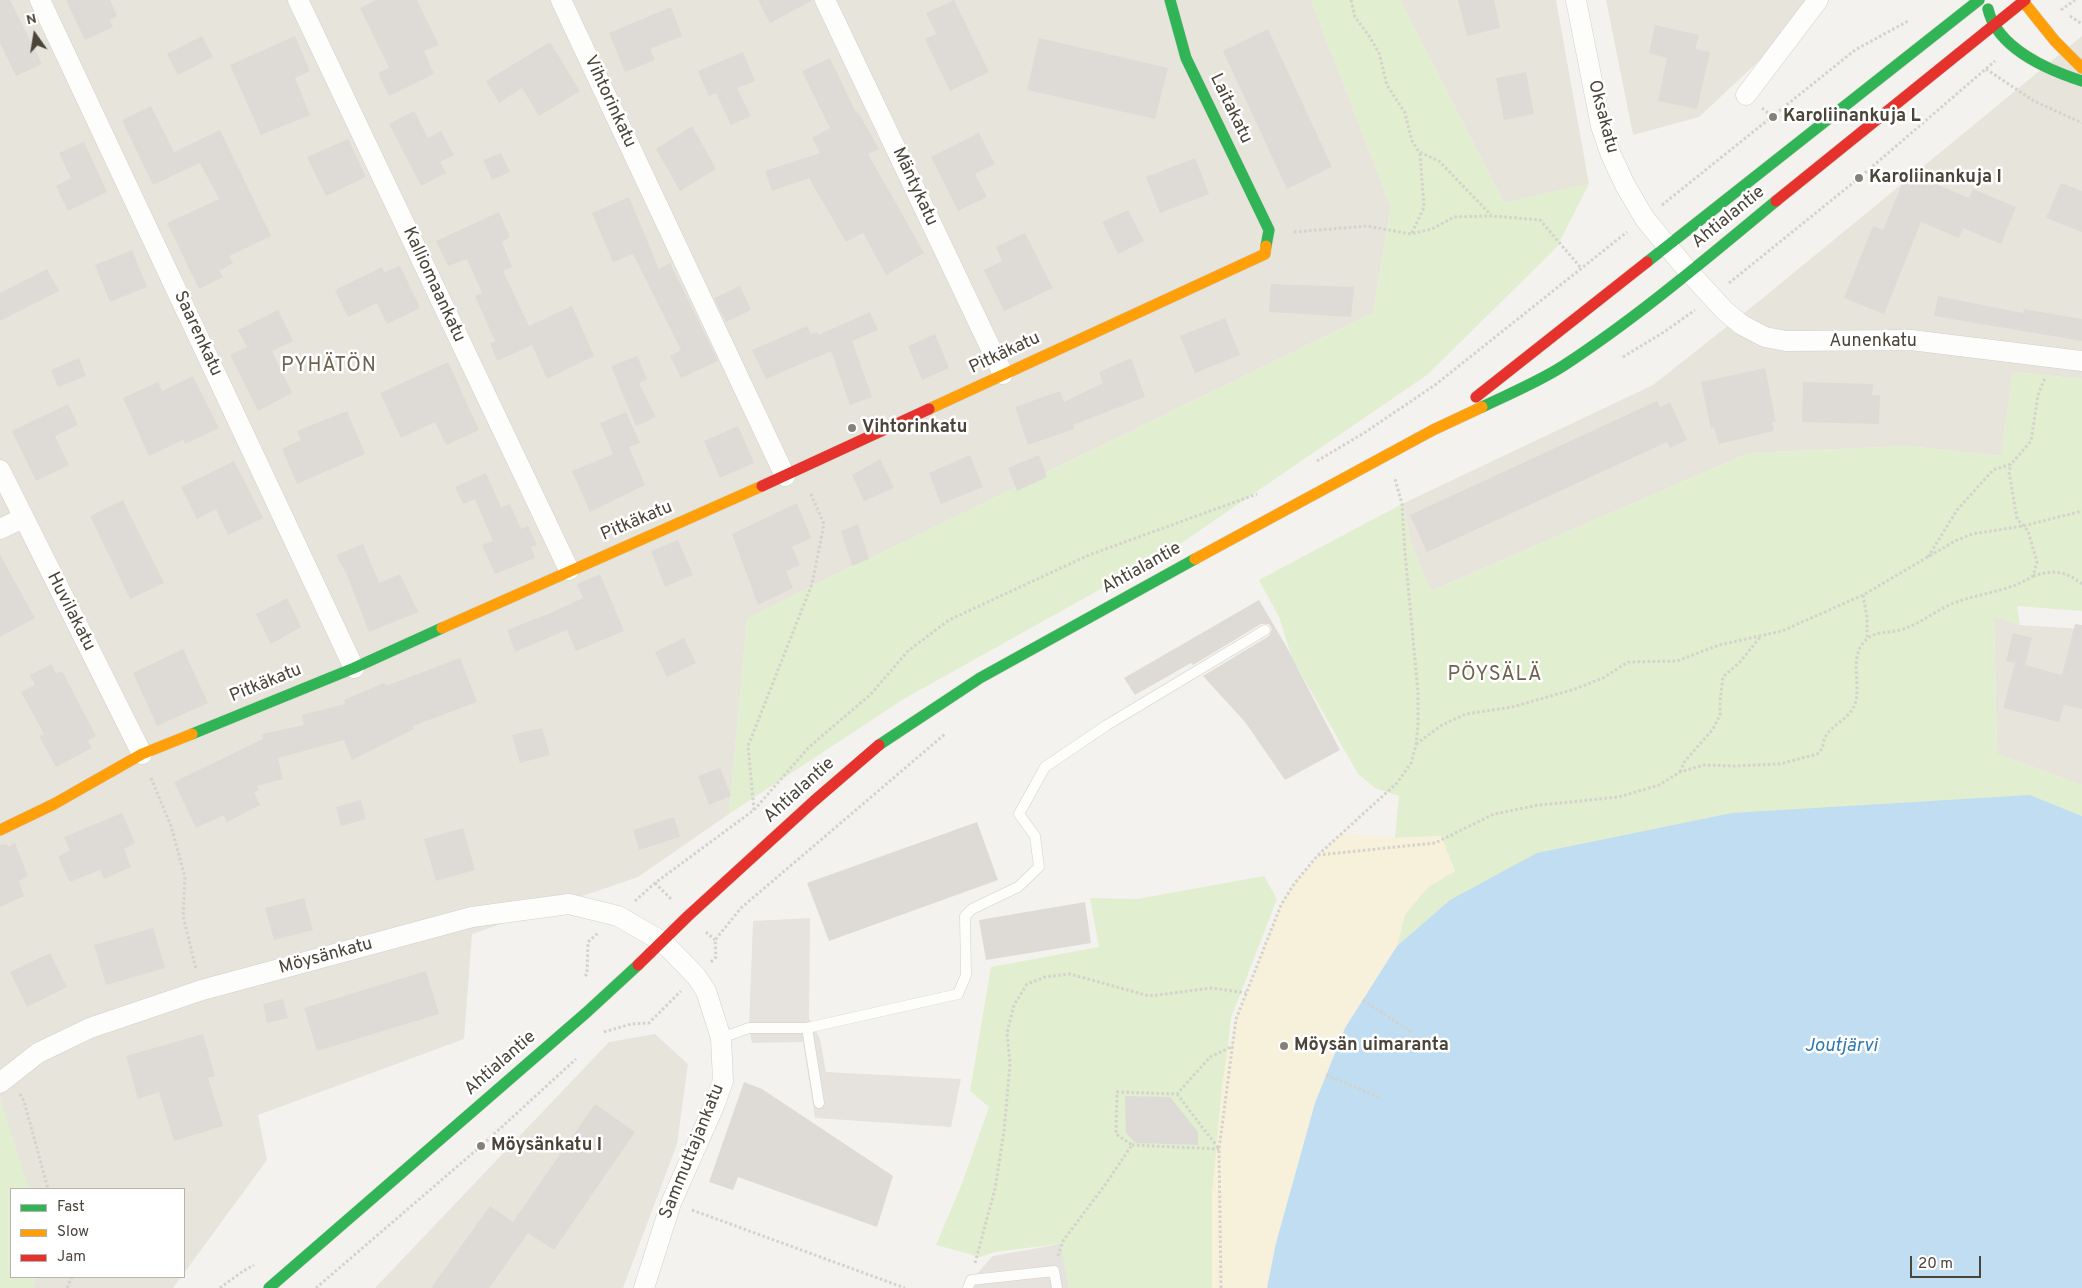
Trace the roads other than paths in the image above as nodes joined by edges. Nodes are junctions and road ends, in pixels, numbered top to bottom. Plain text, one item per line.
1 (40, 0) edge
2 (298, 0) edge
3 (561, 0) edge
4 (825, 0) edge
5 (1170, 0) edge
6 (1576, 0) edge
7 (1818, 0) edge
8 (1978, 0) edge
9 (1987, 0) edge
10 (2023, 0) edge
11 (1994, 26) junction
12 (2082, 68) edge
13 (2082, 81) edge
14 (1746, 95) dead end
15 (1269, 230) joint
16 (1668, 246) junction
17 (1689, 272) junction
18 (2082, 361) edge
19 (1003, 374) junction
20 (1433, 430) junction
21 (0, 470) edge
22 (792, 473) junction
23 (23, 518) junction
24 (0, 529) edge
25 (569, 570) junction
26 (1265, 630) dead end
27 (354, 668) junction
28 (142, 754) junction
29 (0, 830) edge
30 (663, 942) junction
31 (807, 1028) junction
32 (721, 1038) junction
33 (4, 1079) edge
34 (819, 1103) dead end
35 (970, 1284) edge
36 (269, 1288) edge
37 (644, 1288) edge
38 (1057, 1288) edge

1 - 27 street, Saarenkatu
2 - 25 street, Kalliomaankatu
3 - 22 street, Vihtorinkatu
4 - 19 street, Mäntykatu
5 - 15 main road, Laitakatu
6 - 16 street, Oksakatu
7 - 14 street
8 - 16 main road, Ahtialantie
9 - 11 main road
10 - 11 main road, Ahtialantie
10 - 12 main road
11 - 13 main road
11 - 17 main road, Ahtialantie
15 - 19 main road, Pitkäkatu
16 - 17 street, Oksakatu
16 - 20 main road, Ahtialantie
17 - 18 street, Aunenkatu
17 - 20 main road, Ahtialantie
19 - 22 main road, Pitkäkatu
20 - 30 main road, Ahtialantie
21 - 23 street, Huvilakatu
22 - 25 main road, Pitkäkatu
23 - 24 street
23 - 28 street, Huvilakatu
25 - 27 main road, Pitkäkatu
26 - 31 lane
27 - 28 main road, Pitkäkatu
28 - 29 main road, Pitkäkatu
30 - 32 street, Sammuttajankatu
30 - 33 street, Möysänkatu
30 - 36 main road, Ahtialantie
31 - 32 lane
31 - 34 lane
32 - 37 street, Sammuttajankatu
35 - 38 lane

